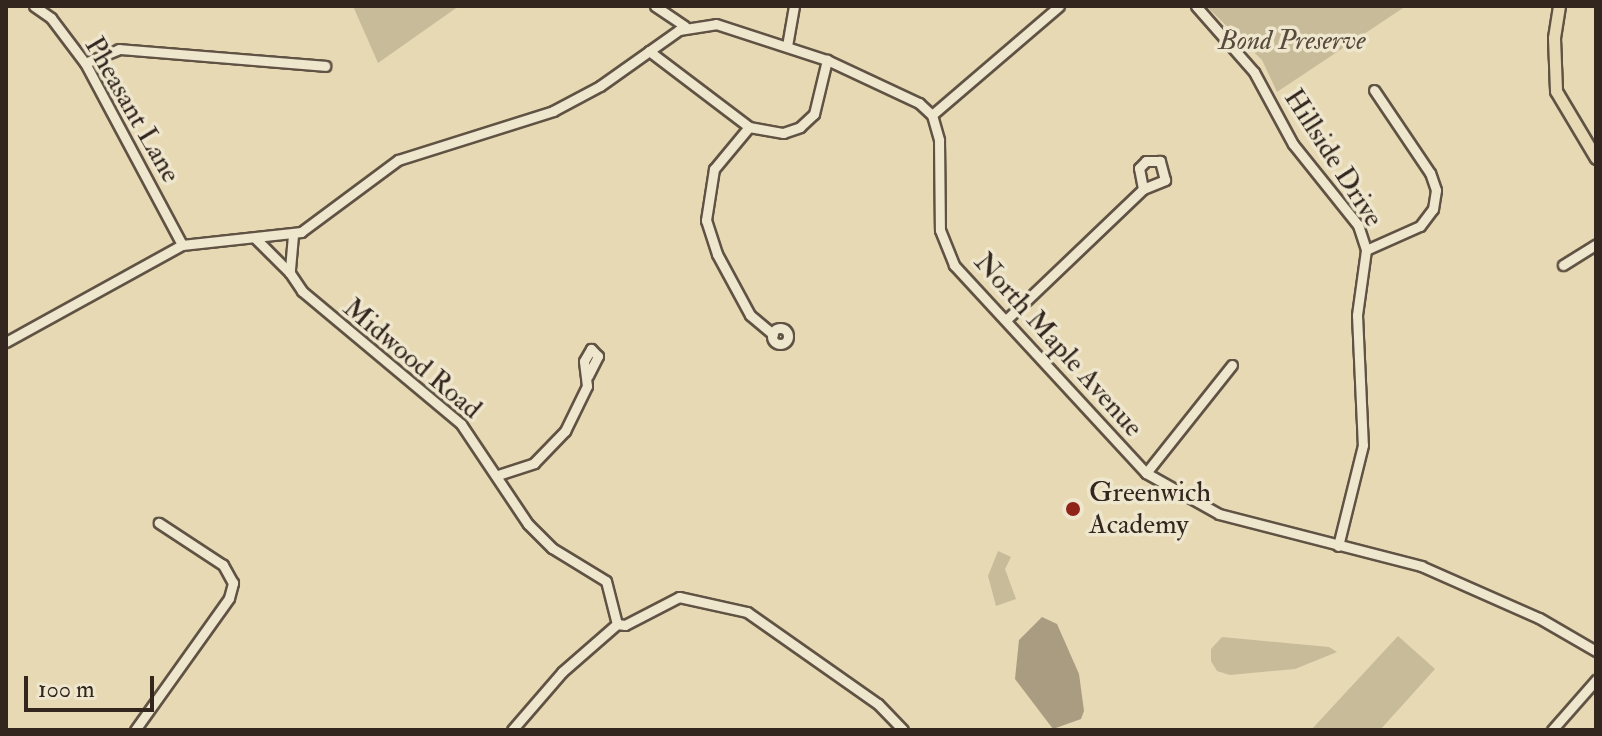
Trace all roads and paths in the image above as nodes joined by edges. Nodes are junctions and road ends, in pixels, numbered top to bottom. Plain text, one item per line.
1 (34, 6) edge
2 (655, 6) edge
3 (794, 6) edge
4 (1059, 6) edge
5 (1196, 6) edge
6 (1559, 6) edge
7 (685, 26) junction
8 (787, 46) junction
9 (649, 51) junction
10 (827, 60) junction
11 (85, 63) junction
12 (325, 66) dead end
13 (1374, 90) dead end
14 (932, 115) junction
15 (749, 127) junction
16 (1596, 158) edge
17 (1143, 189) dead end
18 (293, 235) junction
19 (256, 239) junction
20 (1596, 244) edge
21 (182, 245) junction
22 (1366, 250) junction
23 (1563, 265) dead end
24 (290, 273) junction
25 (1006, 320) junction
26 (773, 334) dead end
27 (6, 342) edge
28 (1232, 365) dead end
29 (588, 376) dead end
30 (1146, 473) junction
31 (498, 475) junction
32 (159, 523) dead end
33 (1338, 546) junction
34 (617, 624) junction
35 (1596, 651) edge
36 (1596, 680) edge
37 (135, 730) edge
38 (513, 730) edge
39 (903, 730) edge
40 (1552, 730) edge

1 - 11 street, Pheasant Lane
2 - 7 street
3 - 8 street
4 - 14 street
5 - 22 street, Hillside Drive
6 - 16 main road
7 - 8 street
7 - 9 street
8 - 10 street
9 - 15 street
9 - 18 street
10 - 14 street
10 - 15 street
11 - 12 street
11 - 21 street, Pheasant Lane
13 - 22 street
14 - 25 street, North Maple Avenue
15 - 26 street
17 - 25 street
18 - 19 street
18 - 24 street
19 - 21 street
19 - 24 street, Midwood Road
20 - 23 street
21 - 27 street
22 - 33 street, Hillside Drive
24 - 31 street, Midwood Road
25 - 30 street, North Maple Avenue
28 - 30 street
29 - 31 street
30 - 33 street, North Maple Avenue
31 - 34 street, Midwood Road
32 - 37 street
33 - 35 street, North Maple Avenue
34 - 38 street
34 - 39 street
36 - 40 street

